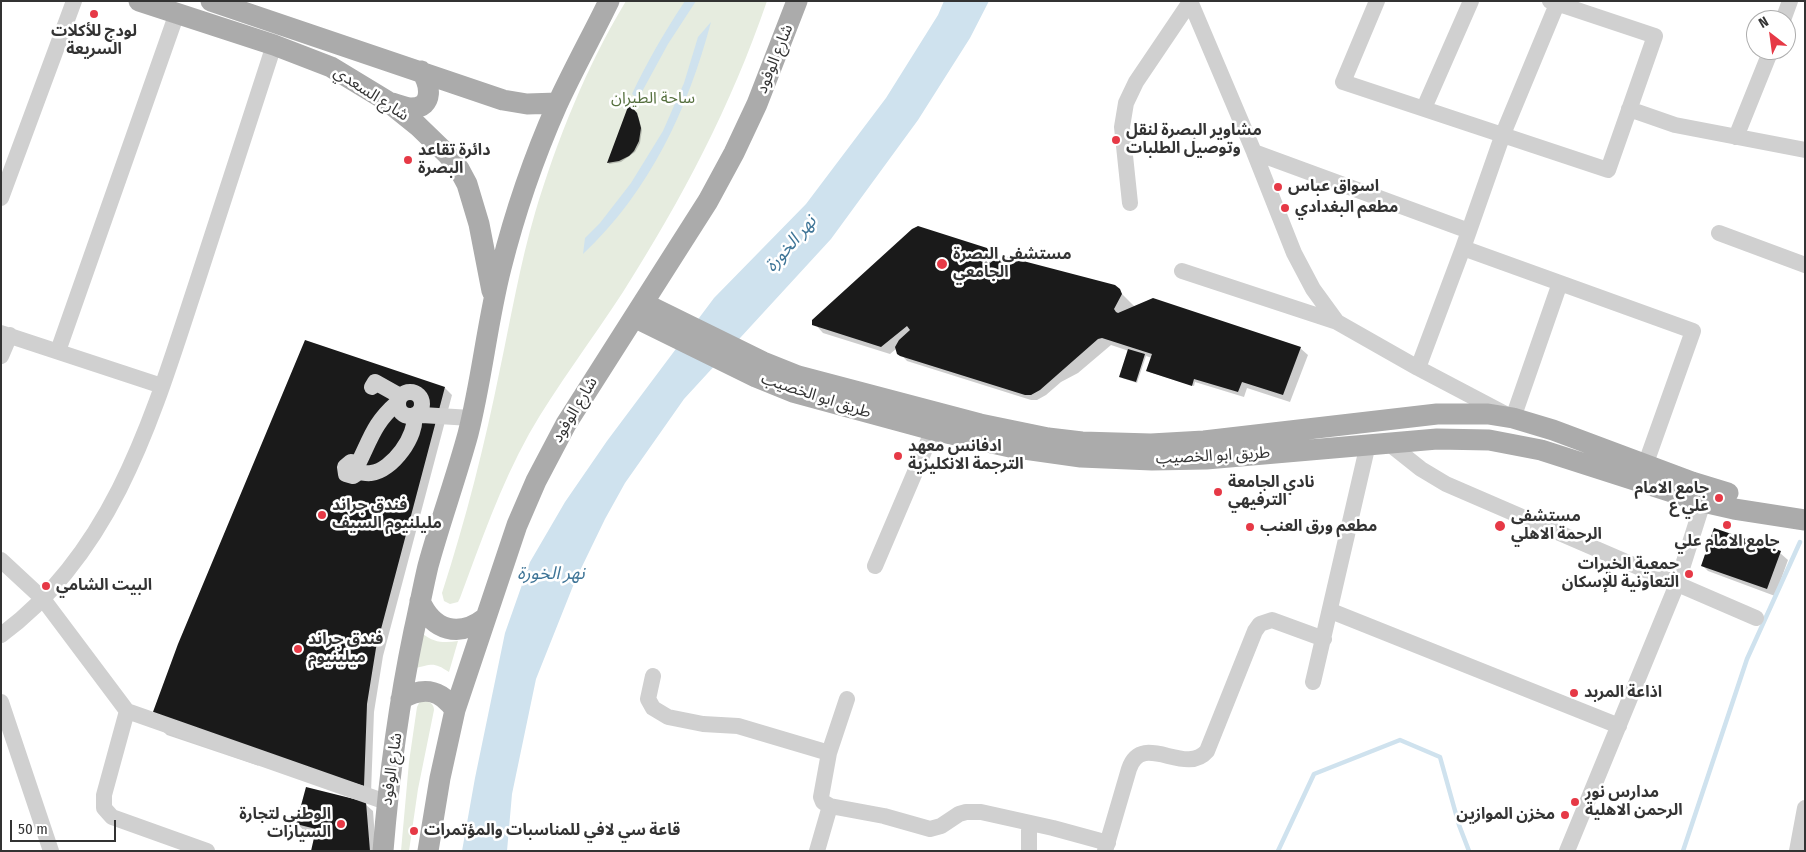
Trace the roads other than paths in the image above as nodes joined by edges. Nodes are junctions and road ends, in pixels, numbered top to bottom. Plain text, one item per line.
1 (74, 1) edge
2 (139, 1) edge
3 (211, 1) edge
4 (609, 1) edge
5 (797, 1) edge
6 (1377, 1) edge
7 (1471, 1) edge
8 (1190, 2) edge
9 (1553, 3) edge
10 (1599, 9) edge
11 (177, 13) junction
12 (274, 45) junction
13 (1767, 60) edge
14 (421, 71) junction
15 (386, 101) junction
16 (558, 103) junction
17 (1424, 108) junction
18 (1629, 109) junction
19 (1503, 134) junction
20 (1736, 137) junction
21 (1805, 150) edge
22 (1254, 152) junction
23 (1, 198) edge
24 (1130, 203) dead end
25 (1469, 231) junction
26 (1719, 233) dead end
27 (1463, 248) junction
28 (1805, 265) edge
29 (1182, 271) dead end
30 (1560, 283) junction
31 (494, 297) junction
32 (638, 310) junction
33 (1337, 322) junction
34 (6, 334) edge
35 (58, 351) junction
36 (1, 356) edge
37 (732, 356) junction
38 (1418, 368) junction
39 (162, 386) junction
40 (372, 387) dead end
41 (398, 400) junction
42 (416, 413) junction
43 (471, 418) junction
44 (1512, 418) junction
45 (933, 430) junction
46 (1377, 443) junction
47 (1205, 450) junction
48 (1642, 472) junction
49 (1703, 502) junction
50 (1805, 507) edge
51 (1805, 520) edge
52 (1, 560) edge
53 (875, 566) dead end
54 (1677, 584) junction
55 (43, 599) junction
56 (420, 601) junction
57 (1331, 611) junction
58 (485, 618) junction
59 (1756, 618) dead end
60 (1, 635) edge
61 (1324, 639) junction
62 (653, 676) dead end
63 (1313, 682) dead end
64 (402, 698) junction
65 (847, 699) dead end
66 (1, 702) edge
67 (455, 710) junction
68 (127, 711) junction
69 (1619, 726) junction
70 (829, 753) junction
71 (386, 802) junction
72 (830, 806) junction
73 (1805, 808) edge
74 (1029, 823) junction
75 (1106, 847) edge
76 (51, 851) edge
77 (207, 851) edge
78 (383, 851) edge
79 (428, 851) edge
80 (817, 851) edge
81 (1029, 851) edge
82 (1567, 851) edge
83 (1797, 851) edge

1 - 23 street
2 - 11 main road, شارع السعدي
3 - 14 main road, شارع السعدي
4 - 16 main road, شارع الوفود
5 - 32 main road, شارع الوفود
6 - 17 street
7 - 17 street
8 - 22 street
8 - 24 street
9 - 10 street
9 - 19 street
10 - 18 street
11 - 12 main road, شارع السعدي
11 - 35 street
12 - 15 main road, شارع السعدي
12 - 39 street
13 - 20 street
14 - 15 main road
14 - 16 main road, شارع السعدي
15 - 31 main road, شارع السعدي
16 - 31 main road, شارع الوفود
17 - 19 street
18 - 19 street
18 - 20 street
19 - 25 street
20 - 21 street
22 - 25 street
22 - 33 street
25 - 27 street
26 - 28 street
27 - 30 street
27 - 38 street
29 - 33 street
30 - 44 street
30 - 48 street
31 - 43 main road, شارع الوفود
32 - 37 main road, طريق ابو الخصيب
32 - 58 main road, شارع الوفود
33 - 38 street
34 - 35 street
34 - 36 street
35 - 39 street
37 - 45 main road, طريق ابو الخصيب
37 - 47 main road, طريق ابو الخصيب
38 - 44 street
39 - 55 street
40 - 41 street
41 - 42 street
41 - 42 street
42 - 43 street
43 - 56 main road, شارع الوفود
44 - 47 main road, طريق ابو الخصيب
44 - 48 main road, طريق ابو الخصيب
45 - 47 main road, طريق ابو الخصيب
45 - 53 street
46 - 47 main road, طريق ابو الخصيب
46 - 48 main road, طريق ابو الخصيب
46 - 54 street
46 - 57 street
48 - 49 main road, طريق ابو الخصيب
48 - 50 main road, طريق ابو الخصيب
49 - 51 main road, طريق ابو الخصيب
49 - 54 street
52 - 55 street
54 - 59 street
54 - 69 street
55 - 60 street
55 - 68 street
56 - 58 main road
56 - 64 main road, شارع الوفود
57 - 61 street
57 - 69 street
58 - 67 main road, شارع الوفود
61 - 63 street
61 - 75 street
62 - 70 street
64 - 67 main road
64 - 71 main road, شارع الوفود
65 - 70 street
66 - 76 street
67 - 79 main road, شارع الوفود
68 - 71 street
68 - 77 street
69 - 82 street
70 - 72 street
71 - 78 main road, شارع الوفود
72 - 74 street
72 - 80 street
73 - 83 street
74 - 75 street
74 - 81 street

